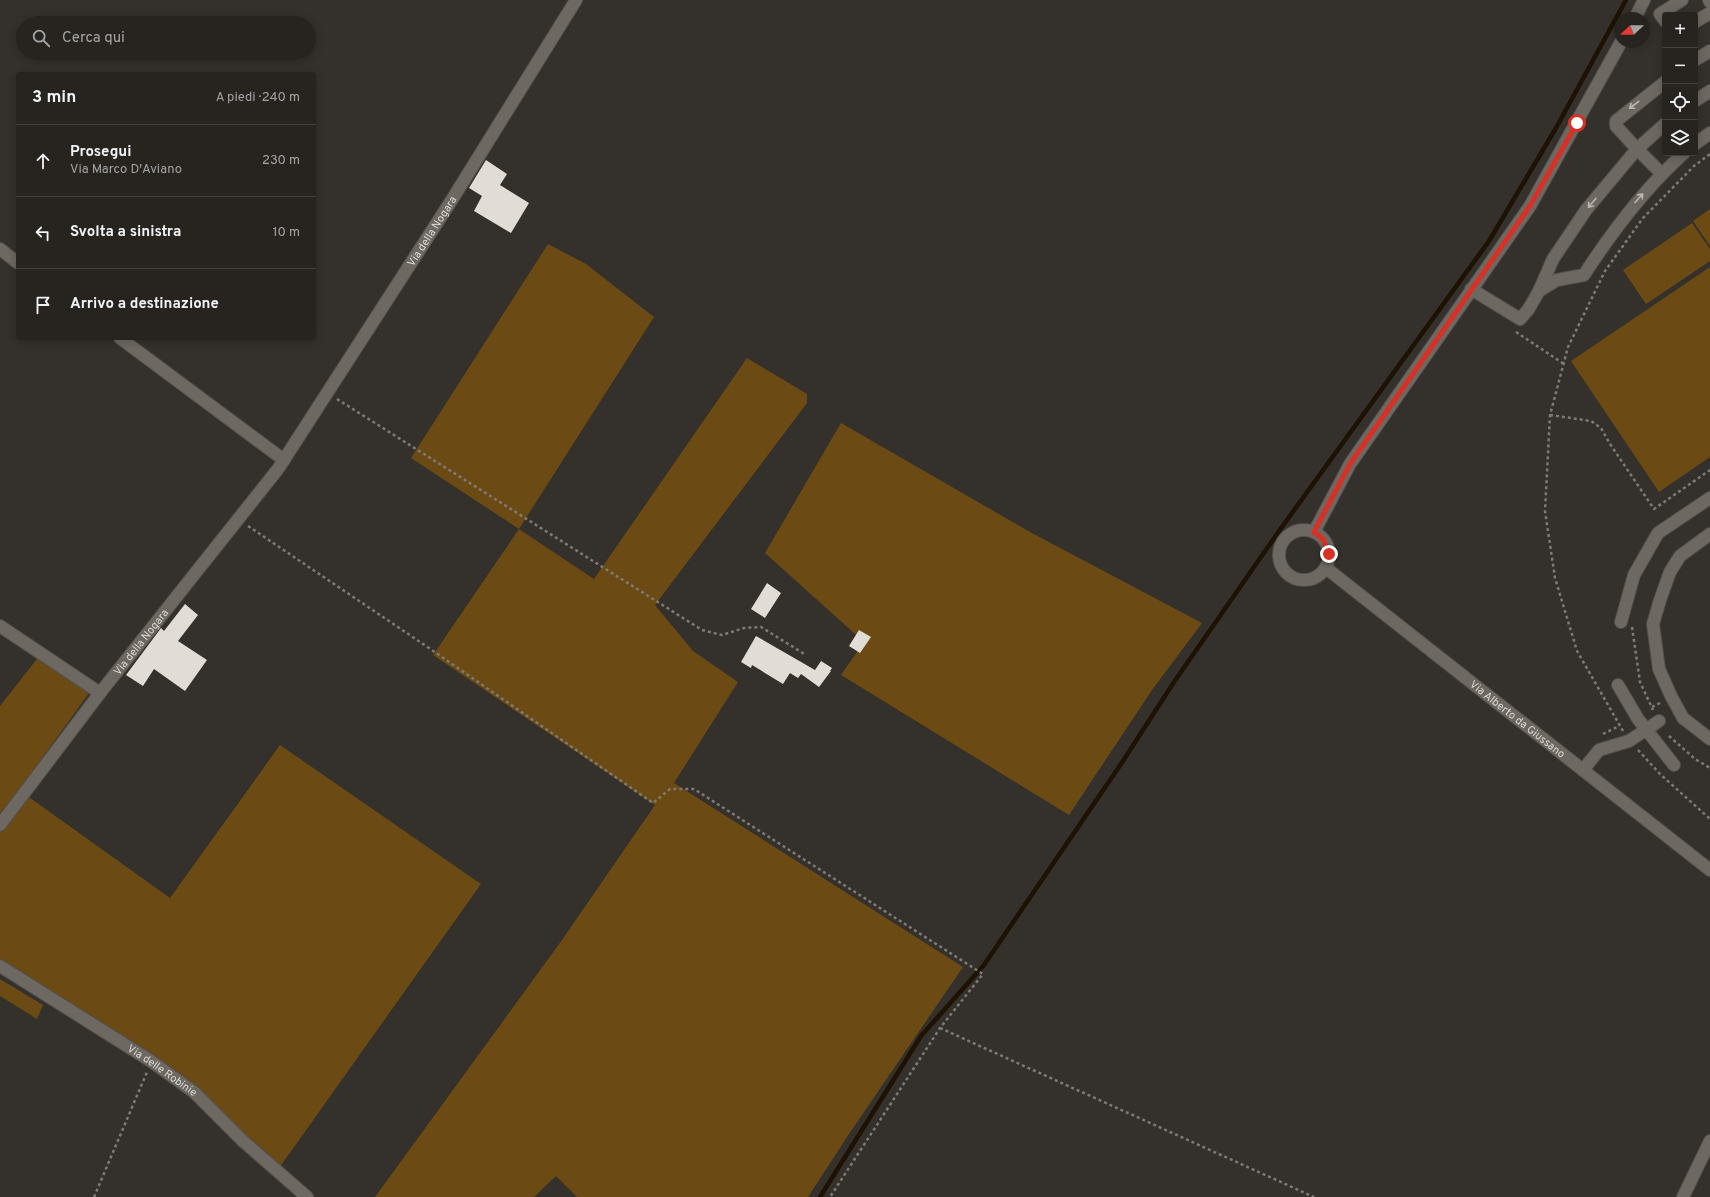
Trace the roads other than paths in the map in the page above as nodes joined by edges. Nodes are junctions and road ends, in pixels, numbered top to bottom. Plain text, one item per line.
1 (576, 0) edge
2 (1644, 0) edge
3 (1682, 0) edge
4 (1637, 12) edge
5 (1663, 12) edge
6 (1710, 13) edge
7 (1698, 20) edge
8 (1618, 48) edge
9 (1710, 51) edge
10 (1698, 58) edge
11 (1662, 84) edge
12 (1710, 91) edge
13 (1698, 99) edge
14 (1662, 127) edge
15 (1710, 133) edge
16 (1698, 142) edge
17 (1637, 149) junction
18 (1681, 156) edge
19 (1661, 173) junction
20 (0, 250) edge
21 (16, 262) edge
22 (1471, 289) junction
23 (1539, 291) junction
24 (123, 340) edge
25 (284, 460) junction
26 (1710, 498) edge
27 (1314, 532) junction
28 (1710, 534) edge
29 (1326, 568) junction
30 (1626, 623) road end
31 (0, 626) edge
32 (1618, 686) dead end
33 (100, 693) junction
34 (1659, 721) road end
35 (1646, 730) junction
36 (1710, 739) edge
37 (1674, 765) dead end
38 (1583, 770) junction
39 (0, 825) edge
40 (1710, 870) edge
41 (0, 966) edge
42 (1710, 1141) edge
43 (307, 1197) edge
44 (1683, 1197) edge

1 - 25 street, Via della Nogara
2 - 4 street
3 - 5 street
6 - 7 street
8 - 22 street
9 - 10 street
11 -> 17 street
12 - 13 street
14 - 17 street
15 - 16 street
17 - 19 street
17 -> 23 street
18 - 19 street
23 -> 19 street
20 - 21 street
22 - 23 street
22 - 27 street
24 - 25 street
25 - 33 street, Via della Nogara
26 - 30 street
27 - 29 street
27 - 29 street
28 - 36 street
29 - 38 street, Via Alberto da Giussano
31 - 33 street
32 - 35 street
33 - 39 street, Via della Nogara
34 - 35 street
35 - 37 street
35 - 38 street
38 - 40 street, Via Alberto da Giussano
41 - 43 street, Via delle Robinie
42 - 44 street

